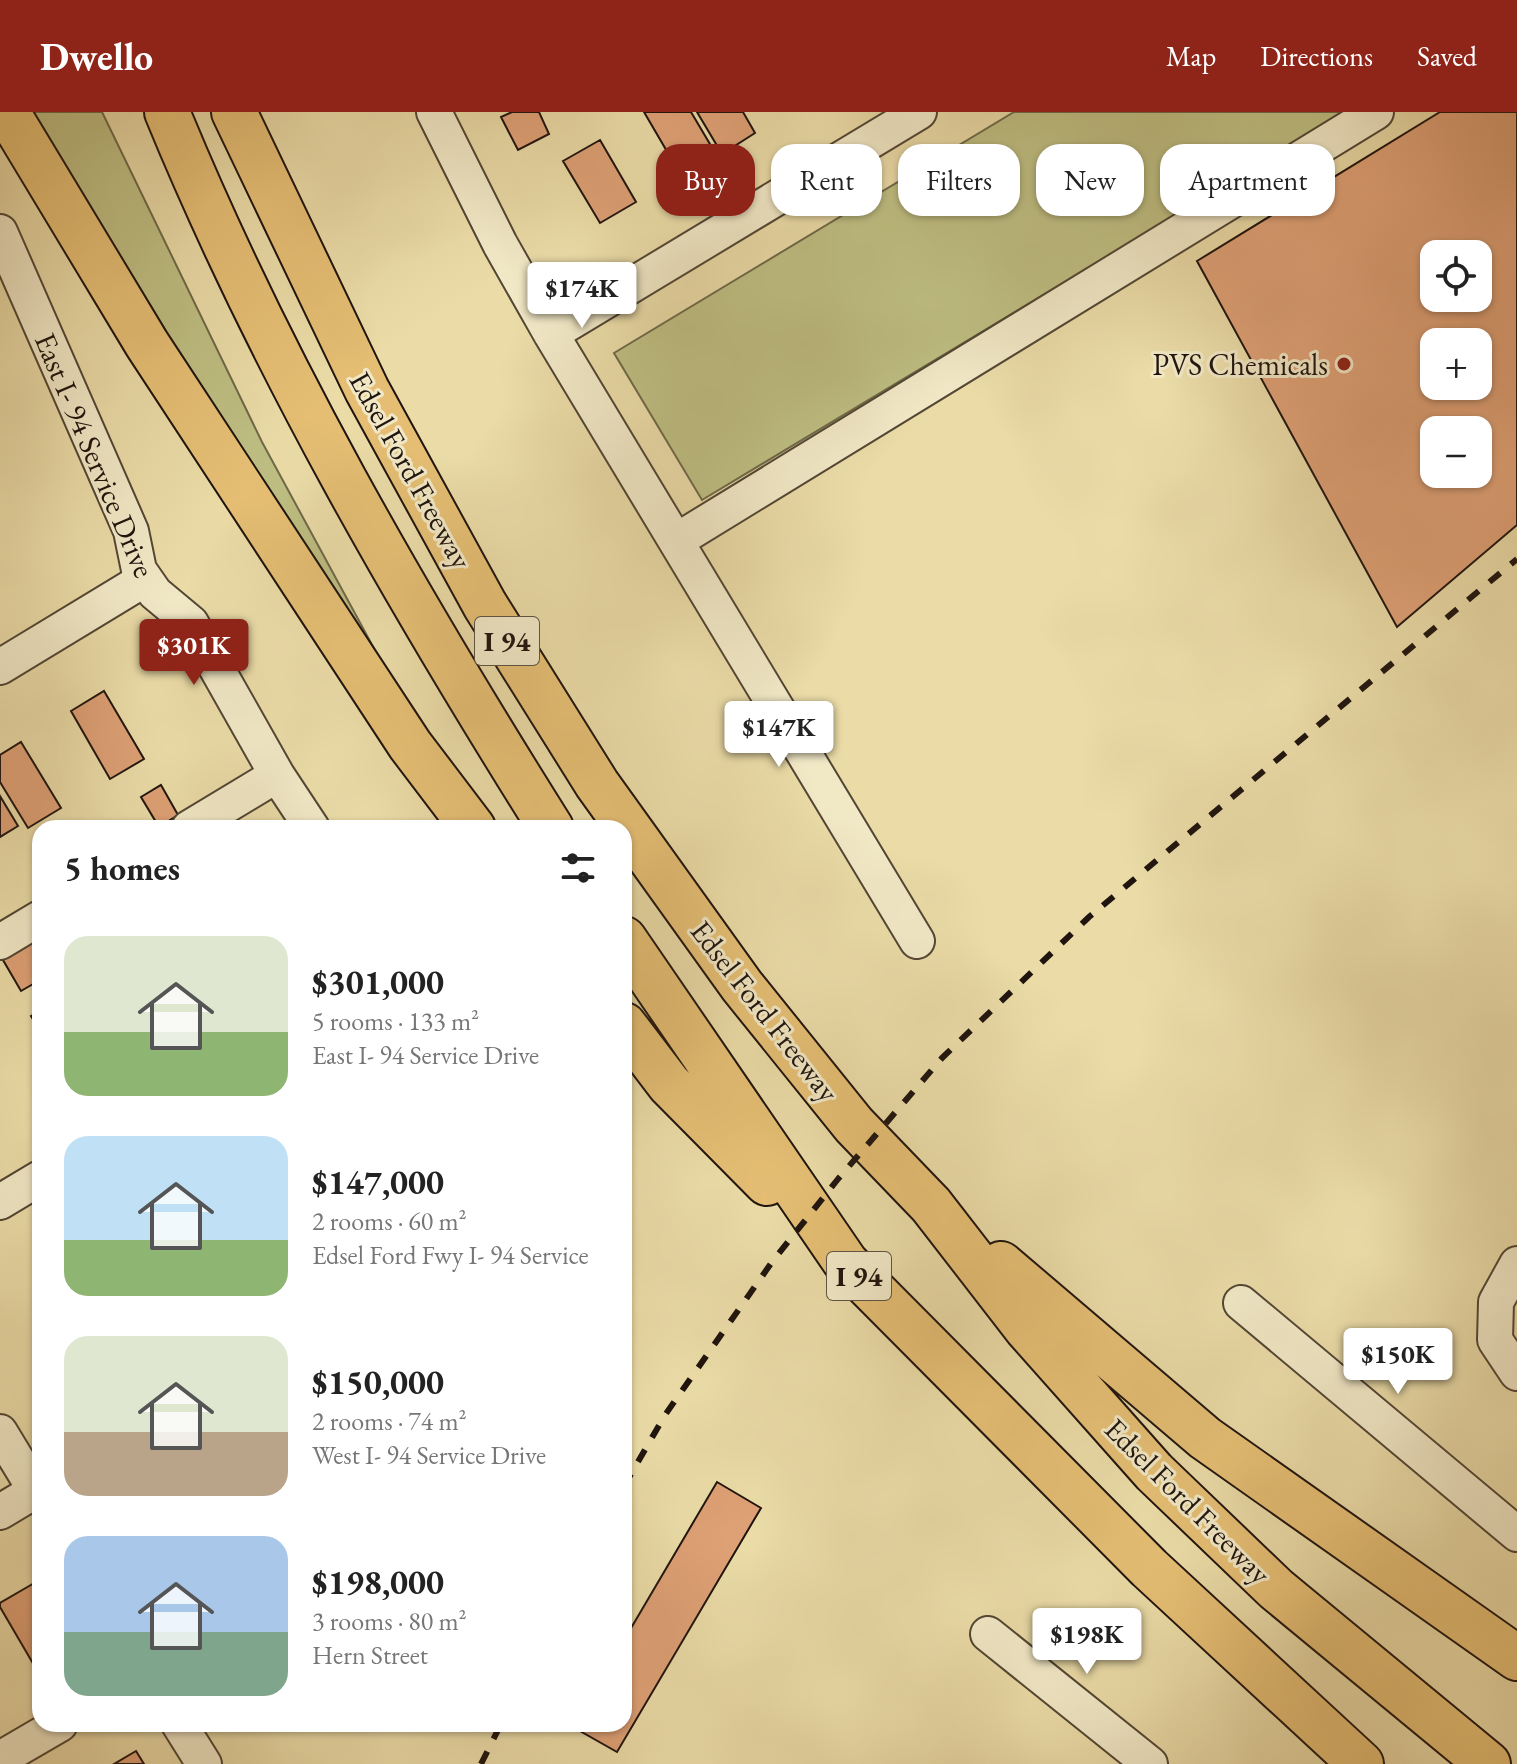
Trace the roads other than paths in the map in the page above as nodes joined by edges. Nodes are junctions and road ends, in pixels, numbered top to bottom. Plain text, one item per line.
1 (7, 112) edge
2 (167, 112) edge
3 (234, 112) edge
4 (434, 112) edge
5 (919, 112) edge
6 (1376, 112) edge
7 (0, 232) edge
8 (551, 334) junction
9 (684, 554) junction
10 (145, 579) junction
11 (0, 667) edge
12 (277, 775) junction
13 (202, 820) edge
14 (307, 820) edge
15 (467, 820) edge
16 (546, 820) edge
17 (623, 820) edge
18 (632, 833) edge
19 (32, 923) edge
20 (917, 941) dead end
21 (0, 942) edge
22 (632, 951) edge
23 (632, 1035) edge
24 (32, 1183) edge
25 (0, 1202) edge
26 (931, 1205) junction
27 (846, 1263) junction
28 (1517, 1264) edge
29 (1241, 1303) dead end
30 (1517, 1373) edge
31 (0, 1432) edge
32 (32, 1481) edge
33 (32, 1496) edge
34 (0, 1512) edge
35 (1517, 1534) edge
36 (988, 1634) dead end
37 (1517, 1658) edge
38 (46, 1732) edge
39 (184, 1732) edge
40 (0, 1759) edge
41 (204, 1764) edge
42 (1150, 1764) edge
43 (1361, 1764) edge
44 (1488, 1764) edge

1 - 15 highway
2 - 16 highway, Edsel Ford Freeway / I 94
3 - 17 highway, Edsel Ford Freeway / I 94
4 - 8 street
5 - 8 street
6 - 9 street
7 - 10 street, East I- 94 Service Drive
8 - 9 street
9 - 20 street
10 - 11 street
10 - 12 street, East I- 94 Service Drive
12 - 13 street
12 - 14 street, East I- 94 Service Drive
18 - 26 highway, Edsel Ford Freeway / I 94
19 - 21 street
22 - 27 highway, I 94
23 - 27 highway
24 - 25 street
26 - 37 highway
26 - 44 highway, Edsel Ford Freeway / I 94
27 - 43 highway, I 94
28 - 30 street
29 - 35 street
31 - 32 street
33 - 34 street
36 - 42 street
38 - 40 street
39 - 41 street

